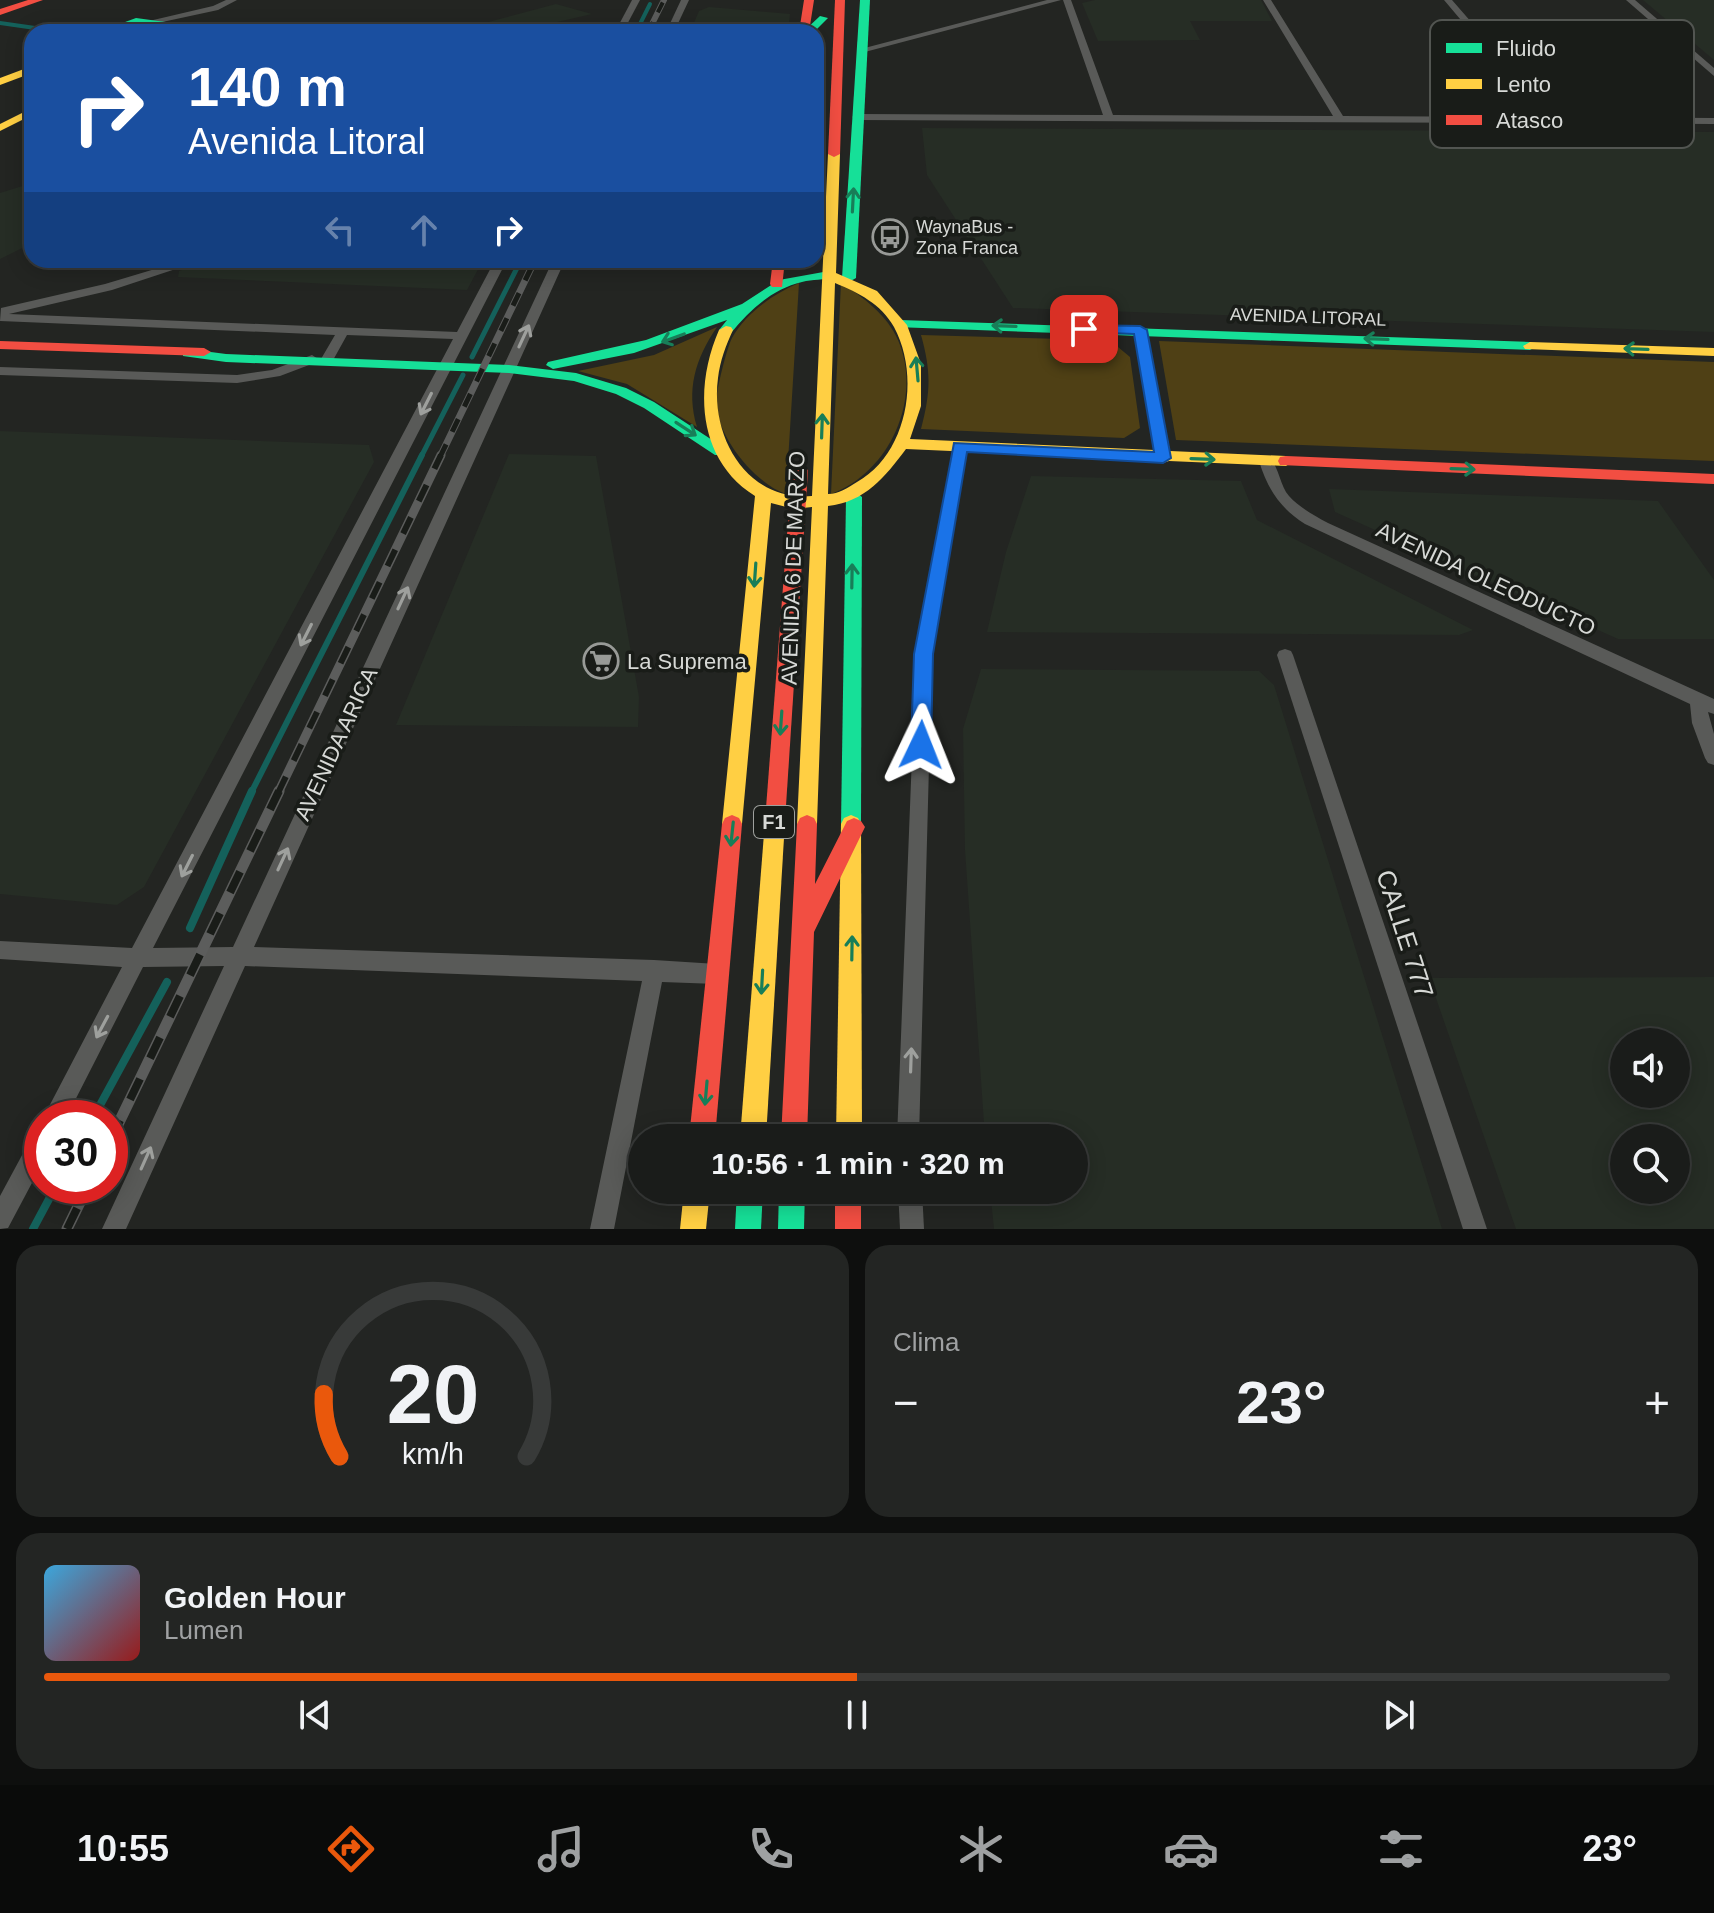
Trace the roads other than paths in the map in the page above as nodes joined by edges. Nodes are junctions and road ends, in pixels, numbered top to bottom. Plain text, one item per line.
1 (38, 0) edge
2 (233, 0) edge
3 (636, 0) edge
4 (685, 0) edge
5 (809, 0) edge
6 (840, 0) edge
7 (865, 0) edge
8 (1057, 0) edge
9 (1067, 0) edge
10 (1267, 0) edge
11 (1448, 0) edge
12 (1630, 0) edge
13 (0, 12) edge
14 (1465, 20) edge
15 (1653, 20) edge
16 (153, 21) junction
17 (125, 24) edge
18 (166, 24) edge
19 (623, 24) edge
20 (674, 24) edge
21 (807, 24) edge
22 (861, 50) junction
23 (1694, 56) edge
24 (24, 72) edge
25 (1714, 73) edge
26 (0, 82) edge
27 (24, 115) edge
28 (857, 117) junction
29 (1109, 118) junction
30 (1340, 119) junction
31 (1430, 119) edge
32 (1694, 121) edge
33 (1714, 121) edge
34 (0, 128) edge
35 (824, 188) edge
36 (171, 268) edge
37 (497, 268) edge
38 (555, 268) edge
39 (778, 268) edge
40 (817, 270) edge
41 (849, 278) junction
42 (777, 284) junction
43 (745, 307) junction
44 (0, 315) edge
45 (900, 324) junction
46 (344, 330) junction
47 (1140, 330) junction
48 (461, 336) junction
49 (0, 345) edge
50 (1714, 352) edge
51 (319, 359) junction
52 (445, 365) junction
53 (806, 368) dead end
54 (509, 369) junction
55 (0, 371) edge
56 (901, 444) junction
57 (801, 446) dead end
58 (960, 446) junction
59 (721, 451) junction
60 (1163, 458) junction
61 (1266, 461) junction
62 (1714, 479) edge
63 (763, 497) junction
64 (854, 497) junction
65 (819, 504) junction
66 (798, 505) junction
67 (1285, 655) dead end
68 (1706, 703) edge
69 (1714, 758) edge
70 (854, 827) junction
71 (802, 933) junction
72 (0, 950) edge
73 (238, 956) junction
74 (139, 958) junction
75 (654, 970) junction
76 (717, 974) junction
77 (64, 1100) edge
78 (703, 1124) edge
79 (754, 1124) edge
80 (795, 1124) edge
81 (849, 1124) edge
82 (908, 1124) edge
83 (24, 1175) edge
84 (696, 1204) edge
85 (749, 1204) edge
86 (792, 1204) edge
87 (848, 1204) edge
88 (911, 1204) edge
89 (0, 1220) edge
90 (114, 1229) edge
91 (602, 1229) edge
92 (693, 1229) edge
93 (748, 1229) edge
94 (791, 1229) edge
95 (848, 1229) edge
96 (912, 1229) edge
97 (1475, 1229) edge

1 - 13 main road
2 - 16 street
3 - 19 street
4 - 20 street
5 - 21 main road
6 - 35 main road, AVENIDA 6 DE MARZO / F1
7 - 22 main road
8 - 22 street
9 - 29 street
10 - 30 street
11 - 14 street
12 - 15 street
16 - 17 main road
16 - 18 main road
22 - 28 main road
23 - 25 street
24 - 26 main road
27 - 34 main road
28 - 29 street
41 -> 28 main road
29 - 30 street
30 - 31 street
32 - 33 street
36 - 44 street
37 - 48 street
54 -> 38 street, AVENIDA ARICA
39 - 42 main road
40 - 41 main road
40 - 42 main road
40 - 53 main road, AVENIDA 6 DE MARZO / F1
65 -> 40 main road, AVENIDA 6 DE MARZO / F1
41 - 45 main road
42 - 43 main road
43 -> 54 main road
43 - 59 main road
44 - 46 street
47 -> 45 main road, AVENIDA LITORAL
56 -> 45 main road
46 - 48 street
46 - 51 street
50 -> 47 main road, AVENIDA LITORAL
47 - 60 main road
48 - 52 street
49 - 51 main road
51 - 52 main road
51 - 55 street
52 - 54 main road
52 -> 74 street
54 -> 59 main road
73 -> 54 street, AVENIDA ARICA
56 - 58 main road
56 - 64 main road
57 - 66 main road, AVENIDA 6 DE MARZO / F1
58 - 60 main road
82 -> 58 street
59 - 63 main road
60 -> 61 main road
61 -> 62 main road
61 - 68 street, AVENIDA OLEODUCTO
63 - 66 main road
63 -> 76 main road, AVENIDA 6 DE MARZO
64 - 65 main road
70 -> 64 main road
65 - 66 main road
65 - 71 main road, AVENIDA 6 DE MARZO / F1
66 -> 79 main road, AVENIDA 6 DE MARZO / F1
67 - 97 street, CALLE 777
68 - 69 street
70 - 71 main road
81 -> 70 main road
71 - 80 main road, AVENIDA 6 DE MARZO / F1
72 - 74 street
73 - 74 street
73 - 75 street
90 -> 73 street, AVENIDA ARICA
74 -> 77 street
75 - 76 street
75 - 91 street
76 -> 78 main road, AVENIDA 6 DE MARZO
83 - 89 street
84 - 92 main road
85 - 93 main road
86 - 94 main road
87 - 95 main road
88 - 96 street

